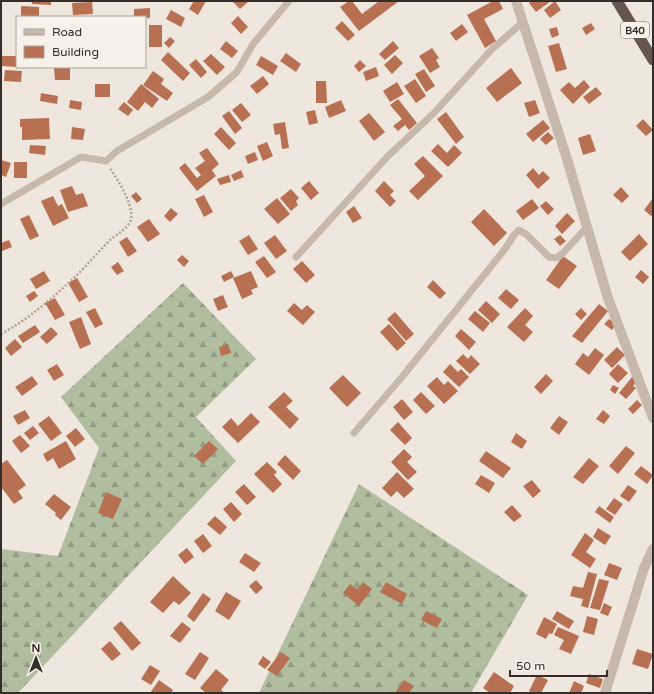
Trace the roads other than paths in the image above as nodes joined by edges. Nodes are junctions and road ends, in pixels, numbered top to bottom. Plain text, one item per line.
1 (289, 1) edge
2 (516, 1) edge
3 (617, 1) edge
4 (523, 22) junction
5 (653, 60) edge
6 (1, 204) edge
7 (587, 227) junction
8 (296, 257) dead end
9 (653, 418) edge
10 (354, 433) dead end
11 (653, 549) edge
12 (605, 693) edge

1 - 6 lane
2 - 4 street
3 - 5 highway, B40
4 - 7 street
4 - 8 lane
7 - 9 street
7 - 10 lane
11 - 12 street

